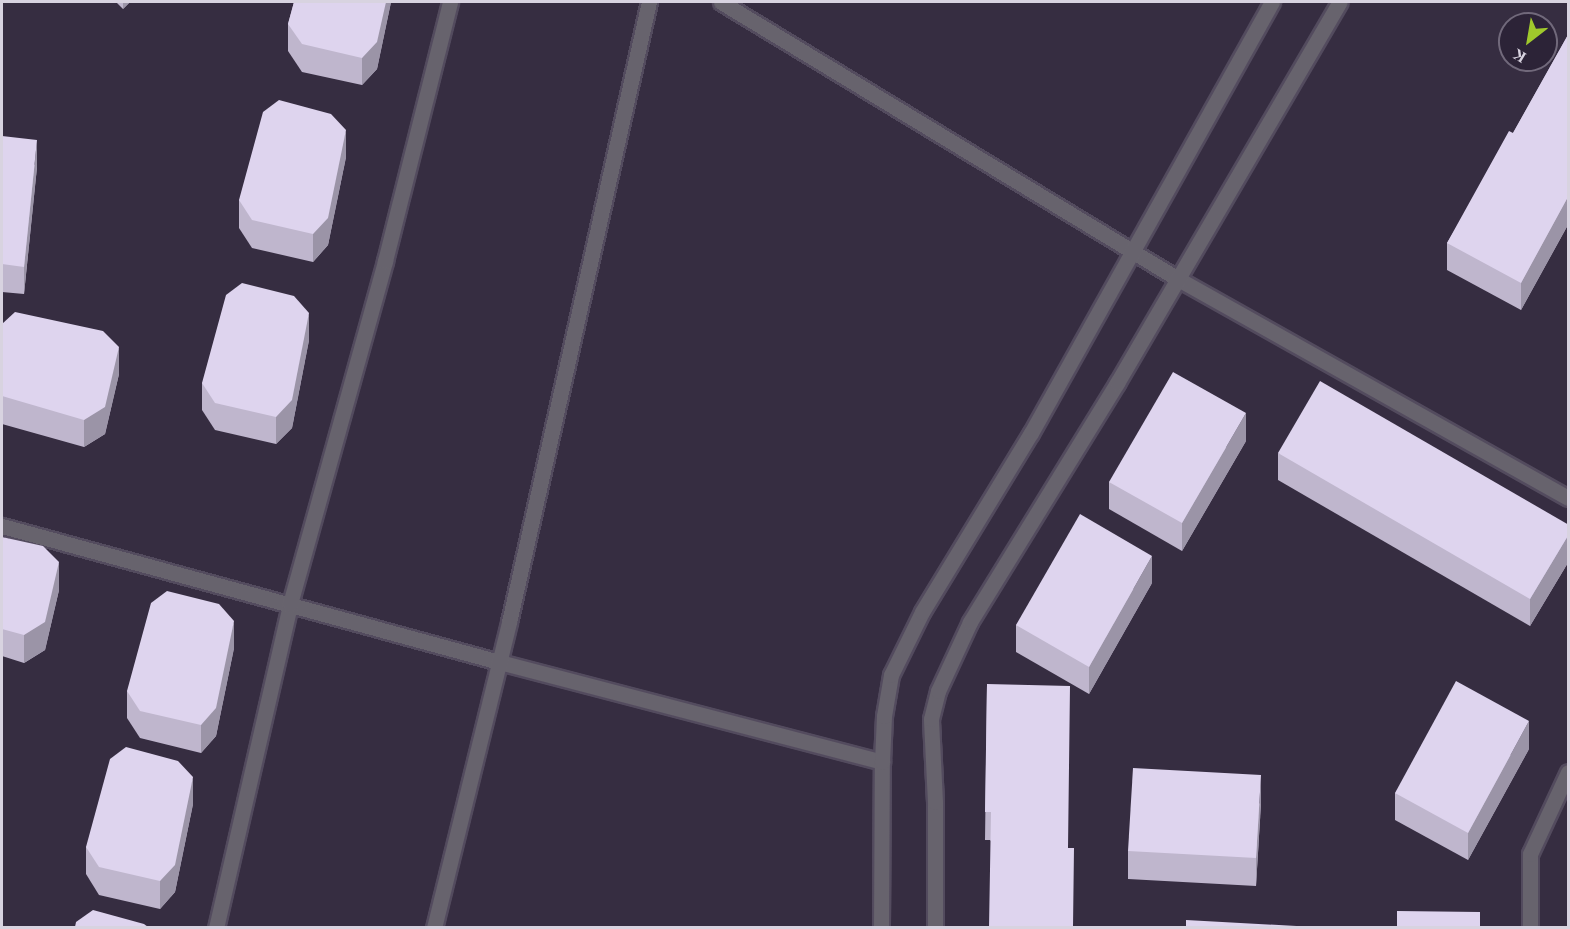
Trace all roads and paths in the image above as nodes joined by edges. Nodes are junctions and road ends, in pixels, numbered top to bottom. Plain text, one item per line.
1 (450, 2) edge
2 (649, 2) edge
3 (721, 2) edge
4 (1272, 2) edge
5 (1340, 2) edge
6 (1133, 250) junction
7 (1178, 279) junction
8 (1569, 498) edge
9 (2, 526) edge
10 (290, 604) junction
11 (499, 662) junction
12 (882, 762) junction
13 (1569, 772) edge
14 (216, 927) edge
15 (434, 927) edge
16 (881, 927) edge
17 (935, 927) edge
18 (1530, 927) edge

1 - 10 street
2 - 11 street
3 - 6 street
4 - 6 street
5 - 7 street
6 - 7 street
6 - 12 street
7 - 8 street
7 - 17 street
9 - 10 street
10 - 11 street
10 - 14 street
11 - 12 street
11 - 15 street
12 - 16 street
13 - 18 street

